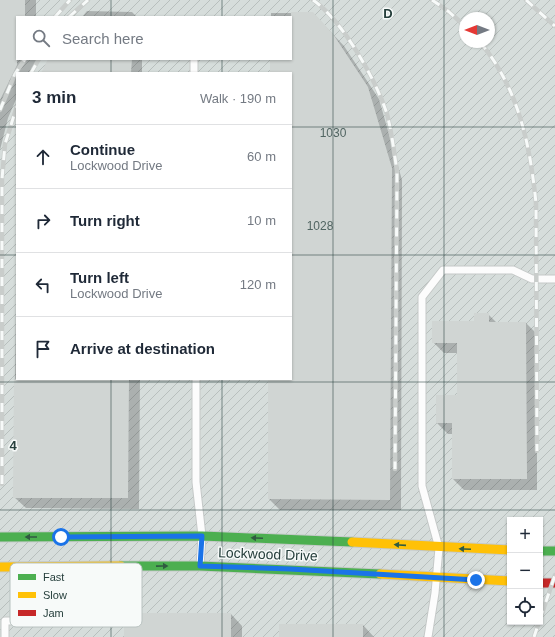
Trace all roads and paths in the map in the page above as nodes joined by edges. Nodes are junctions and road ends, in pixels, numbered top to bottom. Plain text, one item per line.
1 (194, 60) edge
2 (194, 72) edge
3 (555, 279) edge
4 (196, 380) edge
5 (202, 536) junction
6 (0, 537) edge
7 (439, 548) junction
8 (507, 550) edge
9 (543, 551) edge
10 (555, 551) edge
11 (142, 566) edge
12 (200, 566) junction
13 (0, 567) edge
14 (10, 567) edge
15 (437, 578) junction
16 (507, 581) edge
17 (543, 582) edge
18 (555, 583) edge
19 (10, 621) edge
20 (5, 637) edge
21 (428, 637) edge

1 - 2 lane
3 - 7 lane
4 - 5 lane
5 -> 6 main road, Lockwood Drive
7 -> 5 main road, Lockwood Drive
5 - 12 lane
8 -> 7 main road, Lockwood Drive
7 - 15 lane
9 - 10 main road
11 -> 12 main road, Lockwood Drive
12 - 15 main road, Lockwood Drive
13 -> 14 main road, Lockwood Drive
15 - 16 main road, Lockwood Drive
15 - 21 lane
17 - 18 main road
19 - 20 lane

